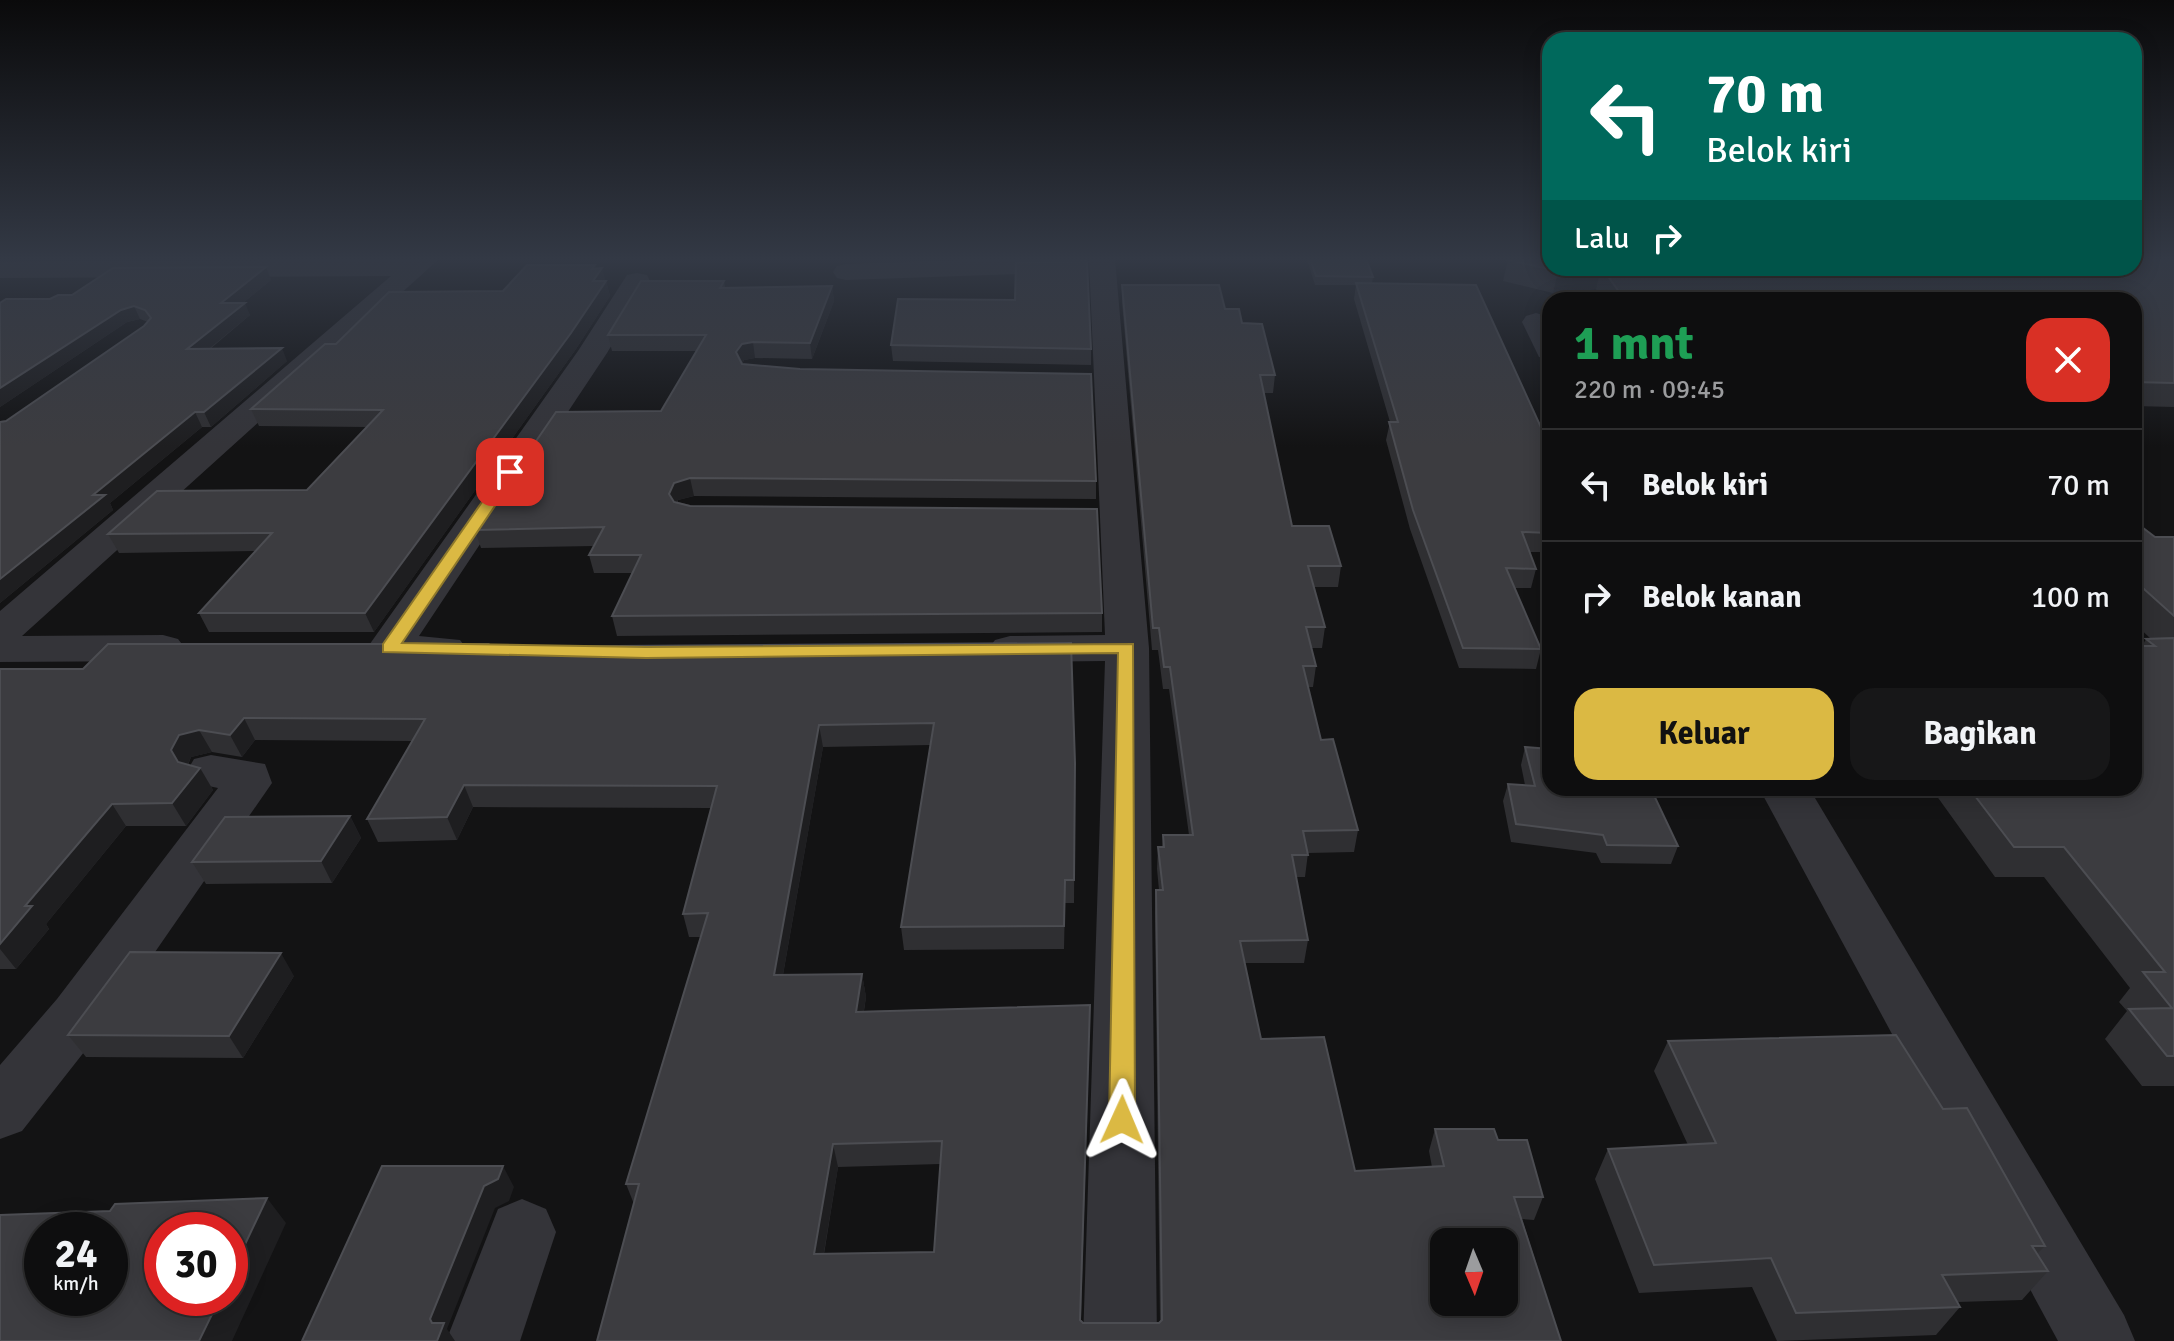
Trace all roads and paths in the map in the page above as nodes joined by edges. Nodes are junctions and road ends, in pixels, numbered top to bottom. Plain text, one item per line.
1 (355, 322) edge
2 (612, 322) edge
3 (1097, 322) edge
4 (1536, 322) dead end
5 (1542, 334) edge
6 (0, 633) edge
7 (202, 648) edge
8 (343, 648) edge
9 (389, 648) junction
10 (1127, 648) junction
11 (0, 649) edge
12 (480, 649) edge
13 (972, 649) edge
14 (211, 771) dead end
15 (1789, 796) edge
16 (0, 1111) edge
17 (522, 1232) dead end
18 (483, 1341) edge
19 (1120, 1341) edge
20 (2098, 1341) edge

1 - 6 street
2 - 9 street
3 - 10 street
4 - 5 street
7 - 11 street
8 - 9 street
9 - 12 street
10 - 13 street
10 - 19 street
14 - 16 street
15 - 20 street
17 - 18 street

